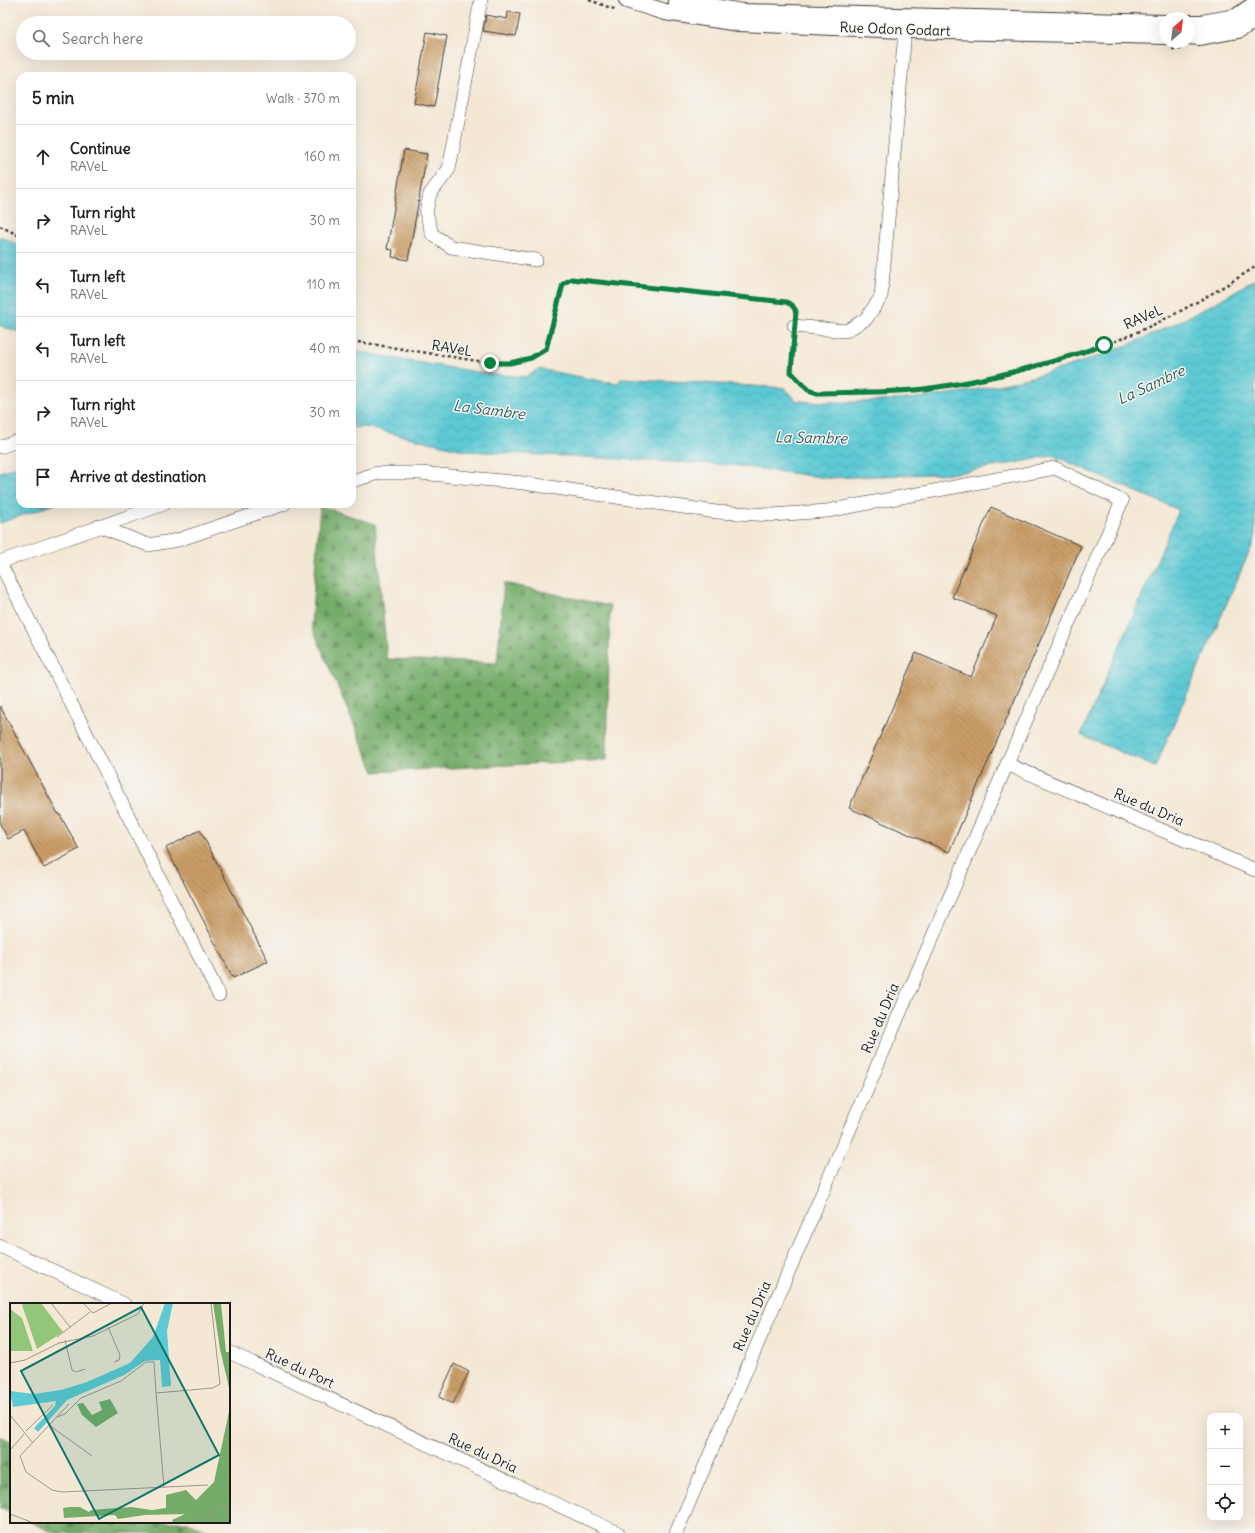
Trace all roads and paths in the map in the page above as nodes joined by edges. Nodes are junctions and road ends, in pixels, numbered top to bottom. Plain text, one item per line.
1 (481, 0) edge
2 (627, 0) edge
3 (676, 0) edge
4 (1255, 4) edge
5 (1255, 20) edge
6 (904, 23) junction
7 (1159, 23) edge
8 (1195, 23) edge
9 (1159, 36) edge
10 (1195, 37) edge
11 (0, 226) edge
12 (16, 234) edge
13 (536, 260) dead end
14 (1255, 267) edge
15 (794, 326) junction
16 (356, 342) edge
17 (16, 441) edge
18 (0, 447) edge
19 (356, 480) edge
20 (152, 508) edge
21 (272, 508) edge
22 (99, 526) junction
23 (0, 562) edge
24 (1007, 764) junction
25 (1255, 870) edge
26 (219, 994) dead end
27 (0, 1246) edge
28 (122, 1303) edge
29 (230, 1352) edge
30 (357, 1412) joint
31 (618, 1533) edge
32 (676, 1533) edge

1 - 13 street
2 - 6 main road, Rue Odon Godart
3 - 6 main road, Rue Odon Godart
4 - 8 main road
5 - 10 main road
6 - 7 main road, Rue Odon Godart
6 - 9 main road, Rue Odon Godart
6 - 15 street
11 - 12 path
14 - 15 path, RAVeL / RAVeL
15 - 16 path, RAVeL / RAVeL
17 - 18 street
19 - 24 street
20 - 22 street
21 - 22 street
22 - 23 street
23 - 26 street
24 - 25 street, Rue du Dria
24 - 32 street, Rue du Dria
27 - 28 street
29 - 30 street, Rue du Port
30 - 31 street, Rue du Dria

